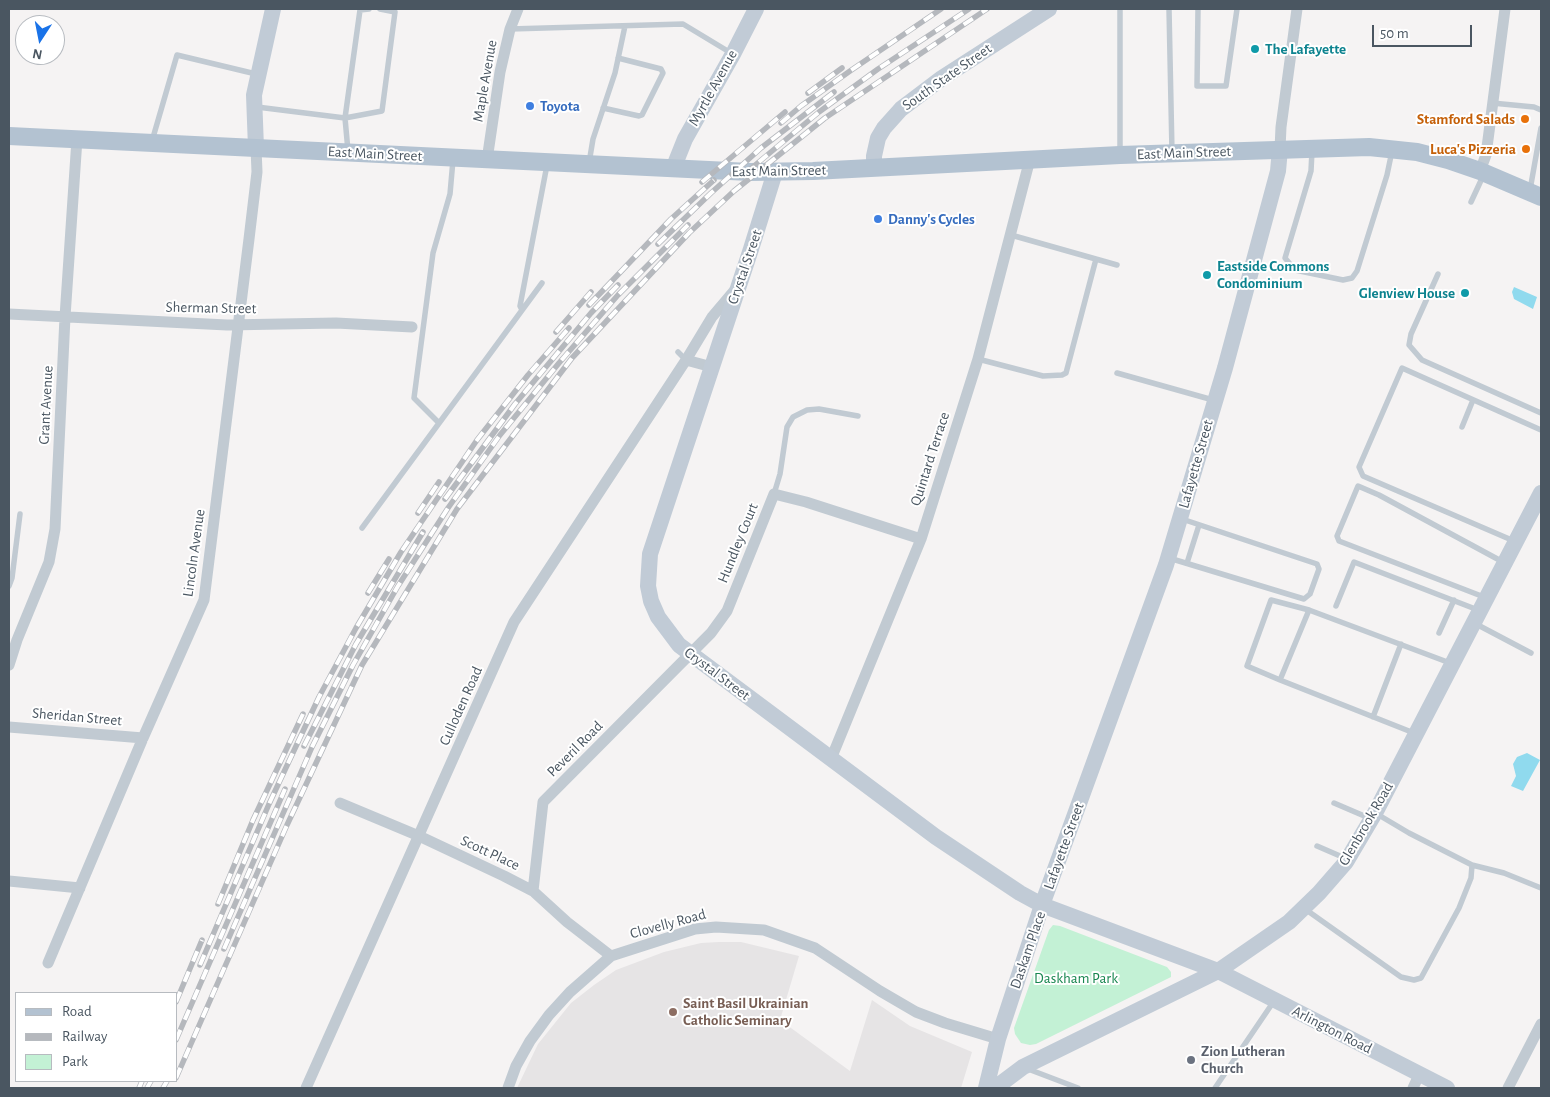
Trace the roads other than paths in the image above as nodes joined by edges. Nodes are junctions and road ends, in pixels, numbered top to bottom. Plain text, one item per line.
1 (273, 9) edge
2 (369, 9) edge
3 (380, 9) edge
4 (518, 9) edge
5 (756, 9) edge
6 (1049, 9) edge
7 (1120, 9) edge
8 (1169, 9) edge
9 (1198, 9) edge
10 (1237, 9) edge
11 (1297, 9) edge
12 (1505, 9) edge
13 (625, 26) junction
14 (510, 29) junction
15 (733, 54) junction
16 (618, 58) junction
17 (258, 74) junction
18 (1492, 103) junction
19 (253, 107) junction
20 (603, 108) junction
21 (1541, 110) edge
22 (345, 118) junction
23 (1541, 128) edge
24 (9, 136) edge
25 (76, 140) junction
26 (152, 143) junction
27 (256, 148) junction
28 (1280, 149) junction
29 (1312, 149) junction
30 (1392, 149) junction
31 (348, 153) junction
32 (1172, 153) junction
33 (1120, 155) junction
34 (453, 158) junction
35 (1030, 159) junction
36 (487, 160) junction
37 (548, 163) junction
38 (589, 165) junction
39 (1534, 166) junction
40 (874, 168) junction
41 (1541, 168) edge
42 (673, 169) junction
43 (775, 172) junction
44 (1483, 172) junction
45 (1536, 194) edge
46 (1471, 202) dead end
47 (1010, 234) junction
48 (1096, 259) junction
49 (1117, 265) dead end
50 (1438, 274) dead end
51 (542, 283) dead end
52 (738, 287) junction
53 (522, 310) junction
54 (9, 314) edge
55 (65, 317) junction
56 (239, 324) junction
57 (412, 327) dead end
58 (682, 356) junction
59 (978, 359) junction
60 (712, 367) junction
61 (1116, 373) dead end
62 (1473, 400) junction
63 (1215, 401) junction
64 (1541, 413) edge
65 (858, 416) dead end
66 (438, 423) junction
67 (1462, 427) dead end
68 (1541, 430) edge
69 (774, 494) junction
70 (1541, 494) edge
71 (20, 514) dead end
72 (1180, 518) junction
73 (1199, 524) junction
74 (362, 528) dead end
75 (921, 539) junction
76 (1516, 542) junction
77 (1168, 558) junction
78 (1187, 563) junction
79 (1505, 563) junction
80 (9, 586) edge
81 (1454, 600) junction
82 (1336, 606) dead end
83 (1309, 610) junction
84 (1480, 611) junction
85 (1439, 633) dead end
86 (1401, 644) junction
87 (1532, 653) dead end
88 (691, 654) junction
89 (9, 664) edge
90 (1452, 664) junction
91 (1280, 680) junction
92 (1373, 717) junction
93 (9, 727) edge
94 (1416, 734) junction
95 (143, 738) junction
96 (831, 759) junction
97 (340, 803) dead end
98 (1334, 803) dead end
99 (1373, 816) junction
100 (419, 836) junction
101 (1316, 846) dead end
102 (1347, 860) junction
103 (1472, 865) junction
104 (9, 881) edge
105 (80, 888) junction
106 (1541, 888) edge
107 (533, 891) junction
108 (1042, 905) junction
109 (1303, 908) junction
110 (611, 956) junction
111 (48, 963) dead end
112 (1218, 971) junction
113 (1274, 1000) junction
114 (1541, 1024) edge
115 (998, 1039) junction
116 (1024, 1068) junction
117 (1416, 1081) edge
118 (306, 1088) edge
119 (508, 1088) edge
120 (986, 1088) edge
121 (995, 1088) edge
122 (1078, 1088) edge
123 (1214, 1088) edge
124 (1447, 1088) edge
125 (1508, 1088) edge

1 - 17 street
2 - 22 lane
3 - 22 lane
4 - 14 street, Maple Avenue
5 - 15 street, Myrtle Avenue
6 - 40 street, South State Street
7 - 33 lane
8 - 32 lane
9 - 10 lane
11 - 28 street, Lafayette Street
12 - 18 street
13 - 14 lane
13 - 15 lane
13 - 16 lane
14 - 36 street, Maple Avenue
15 - 42 street, Myrtle Avenue
16 - 20 lane
16 - 20 lane
17 - 19 street
17 - 26 lane
18 - 21 lane
18 - 44 street
19 - 22 lane
19 - 27 street
20 - 38 lane
22 - 31 lane
23 - 39 lane
24 - 25 main road, East Main Street
25 - 26 main road, East Main Street
25 - 55 street, Grant Avenue
26 - 27 main road, East Main Street
27 - 31 main road, East Main Street
27 - 56 street, Lincoln Avenue
28 - 29 main road, East Main Street
28 - 32 main road, East Main Street
28 - 63 street, Lafayette Street
29 - 30 main road, East Main Street
29 - 30 lane
30 - 44 main road, East Main Street
31 - 34 main road, East Main Street
32 - 33 main road, East Main Street
33 - 35 main road, East Main Street
34 - 36 main road, East Main Street
34 - 66 lane
35 - 40 main road, East Main Street
35 - 47 street, Quintard Terrace
36 - 37 main road, East Main Street
37 - 38 main road, East Main Street
37 - 53 lane
38 - 42 main road, East Main Street
39 - 41 lane
39 - 45 lane
40 - 43 main road, East Main Street
42 - 43 main road, East Main Street
43 - 52 street, Crystal Street
44 - 45 main road, East Main Street
44 - 46 lane
47 - 48 lane
47 - 59 street, Quintard Terrace
48 - 49 lane
48 - 59 lane
50 - 64 lane
51 - 53 lane
52 - 58 street, Culloden Road
52 - 60 street, Crystal Street
53 - 66 lane
54 - 55 street, Sherman Street
55 - 56 street, Sherman Street
55 - 89 street, Grant Avenue
56 - 57 street, Sherman Street
56 - 95 street, Lincoln Avenue
58 - 60 street
58 - 100 street, Culloden Road
59 - 75 street, Quintard Terrace
60 - 88 street, Crystal Street
61 - 63 lane
62 - 67 lane
62 - 68 lane
62 - 76 lane
63 - 72 street, Lafayette Street
65 - 69 lane
66 - 74 lane
69 - 75 street, Hundley Court
69 - 88 street, Hundley Court
70 - 76 street, Glenbrook Road
71 - 80 lane
72 - 73 lane
72 - 77 street, Lafayette Street
73 - 78 lane
73 - 78 lane
75 - 96 street, Quintard Terrace
76 - 79 street, Glenbrook Road
77 - 78 lane
77 - 108 street, Lafayette Street
79 - 84 street, Glenbrook Road
79 - 84 lane
81 - 82 lane
81 - 84 lane
81 - 85 lane
83 - 86 lane
83 - 91 lane
83 - 91 lane
84 - 87 lane
84 - 90 street, Glenbrook Road
86 - 90 lane
86 - 92 lane
88 - 96 street, Crystal Street
88 - 107 street, Peveril Road
90 - 94 street, Glenbrook Road
91 - 92 lane
92 - 94 lane
93 - 95 street, Sheridan Street
94 - 99 street, Glenbrook Road
95 - 105 street, Lincoln Avenue
96 - 108 street, Crystal Street
97 - 100 street, Scott Place
98 - 99 lane
99 - 102 street, Glenbrook Road
99 - 103 lane
100 - 107 street, Scott Place
100 - 118 street, Culloden Road
101 - 102 lane
102 - 109 street, Glenbrook Road
103 - 106 lane
103 - 109 lane
104 - 105 street
105 - 111 street, Lincoln Avenue
107 - 110 street, Scott Place
108 - 112 street, Daskam Place
108 - 115 street, Daskam Place
109 - 112 street, Glenbrook Road
110 - 115 street, Clovelly Road
110 - 119 street, Clovelly Road
112 - 113 street, Arlington Road
112 - 116 street, Glenbrook Road
113 - 117 street, Arlington Road
113 - 123 lane
114 - 125 street
115 - 120 street, Daskam Place
116 - 121 street, Glenbrook Road
116 - 122 lane
117 - 124 street, Arlington Road

